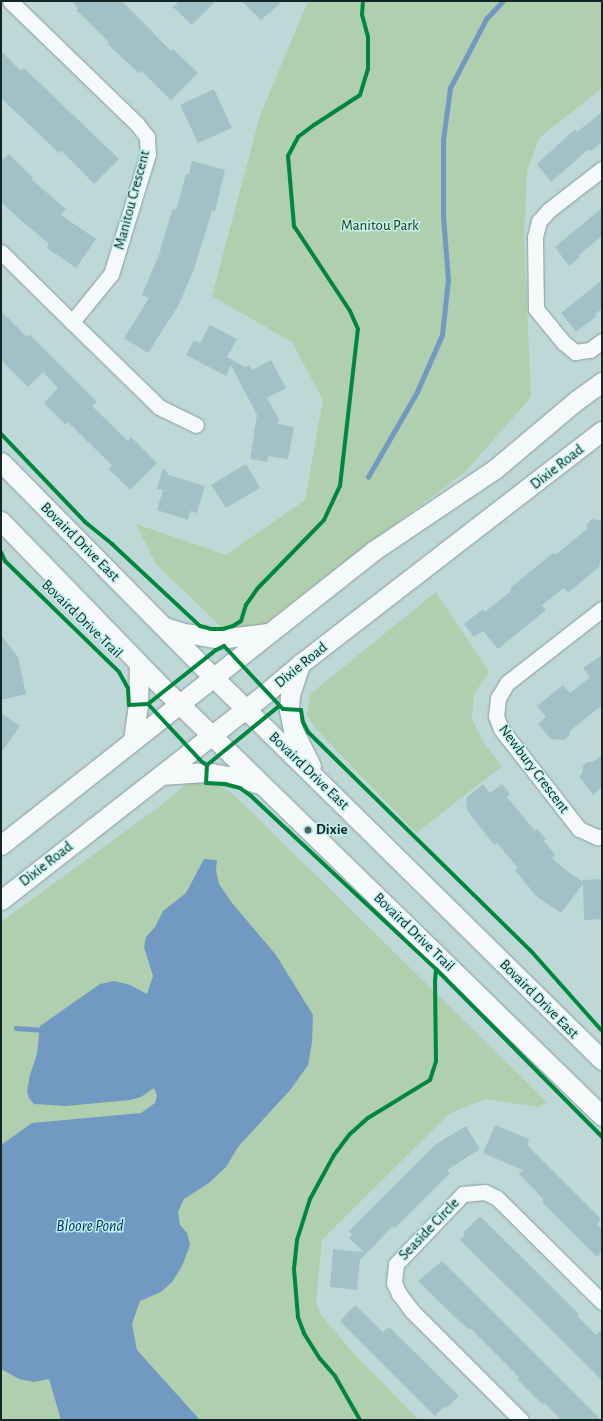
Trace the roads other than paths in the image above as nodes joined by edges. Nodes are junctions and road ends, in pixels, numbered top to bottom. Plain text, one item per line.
1 (10, 1) edge
2 (602, 169) edge
3 (1, 252) edge
4 (72, 322) junction
5 (602, 341) edge
6 (602, 382) edge
7 (196, 425) dead end
8 (602, 431) edge
9 (1, 462) edge
10 (1, 522) edge
11 (602, 609) edge
12 (162, 626) junction
13 (269, 633) junction
14 (139, 664) junction
15 (300, 664) junction
16 (214, 678) junction
17 (181, 704) junction
18 (246, 708) junction
19 (212, 735) junction
20 (133, 740) junction
21 (161, 775) junction
22 (318, 780) junction
23 (264, 786) junction
24 (602, 837) edge
25 (1, 845) edge
26 (1, 900) edge
27 (602, 1060) edge
28 (602, 1116) edge
29 (602, 1302) edge
30 (521, 1420) edge

1 - 4 street, Manitou Crescent
2 - 5 street
3 - 4 street
4 - 7 street
6 - 13 main road
8 - 15 main road, Dixie Road
9 - 12 main road, Bovaird Drive East
10 - 14 main road
11 - 24 street, Newbury Crescent
12 - 13 main road
12 - 16 main road, Bovaird Drive East
13 - 16 main road
14 - 17 main road
14 - 20 main road
15 - 18 main road, Dixie Road
15 - 22 main road
16 - 17 main road
16 - 18 main road, Bovaird Drive East
17 - 19 main road
17 - 20 main road
18 - 19 main road, Dixie Road
18 - 22 main road, Bovaird Drive East
19 - 21 main road, Dixie Road
19 - 23 main road
20 - 25 main road
21 - 23 main road
21 - 26 main road, Dixie Road
22 - 27 main road, Bovaird Drive East
23 - 28 main road
29 - 30 street, Seaside Circle

